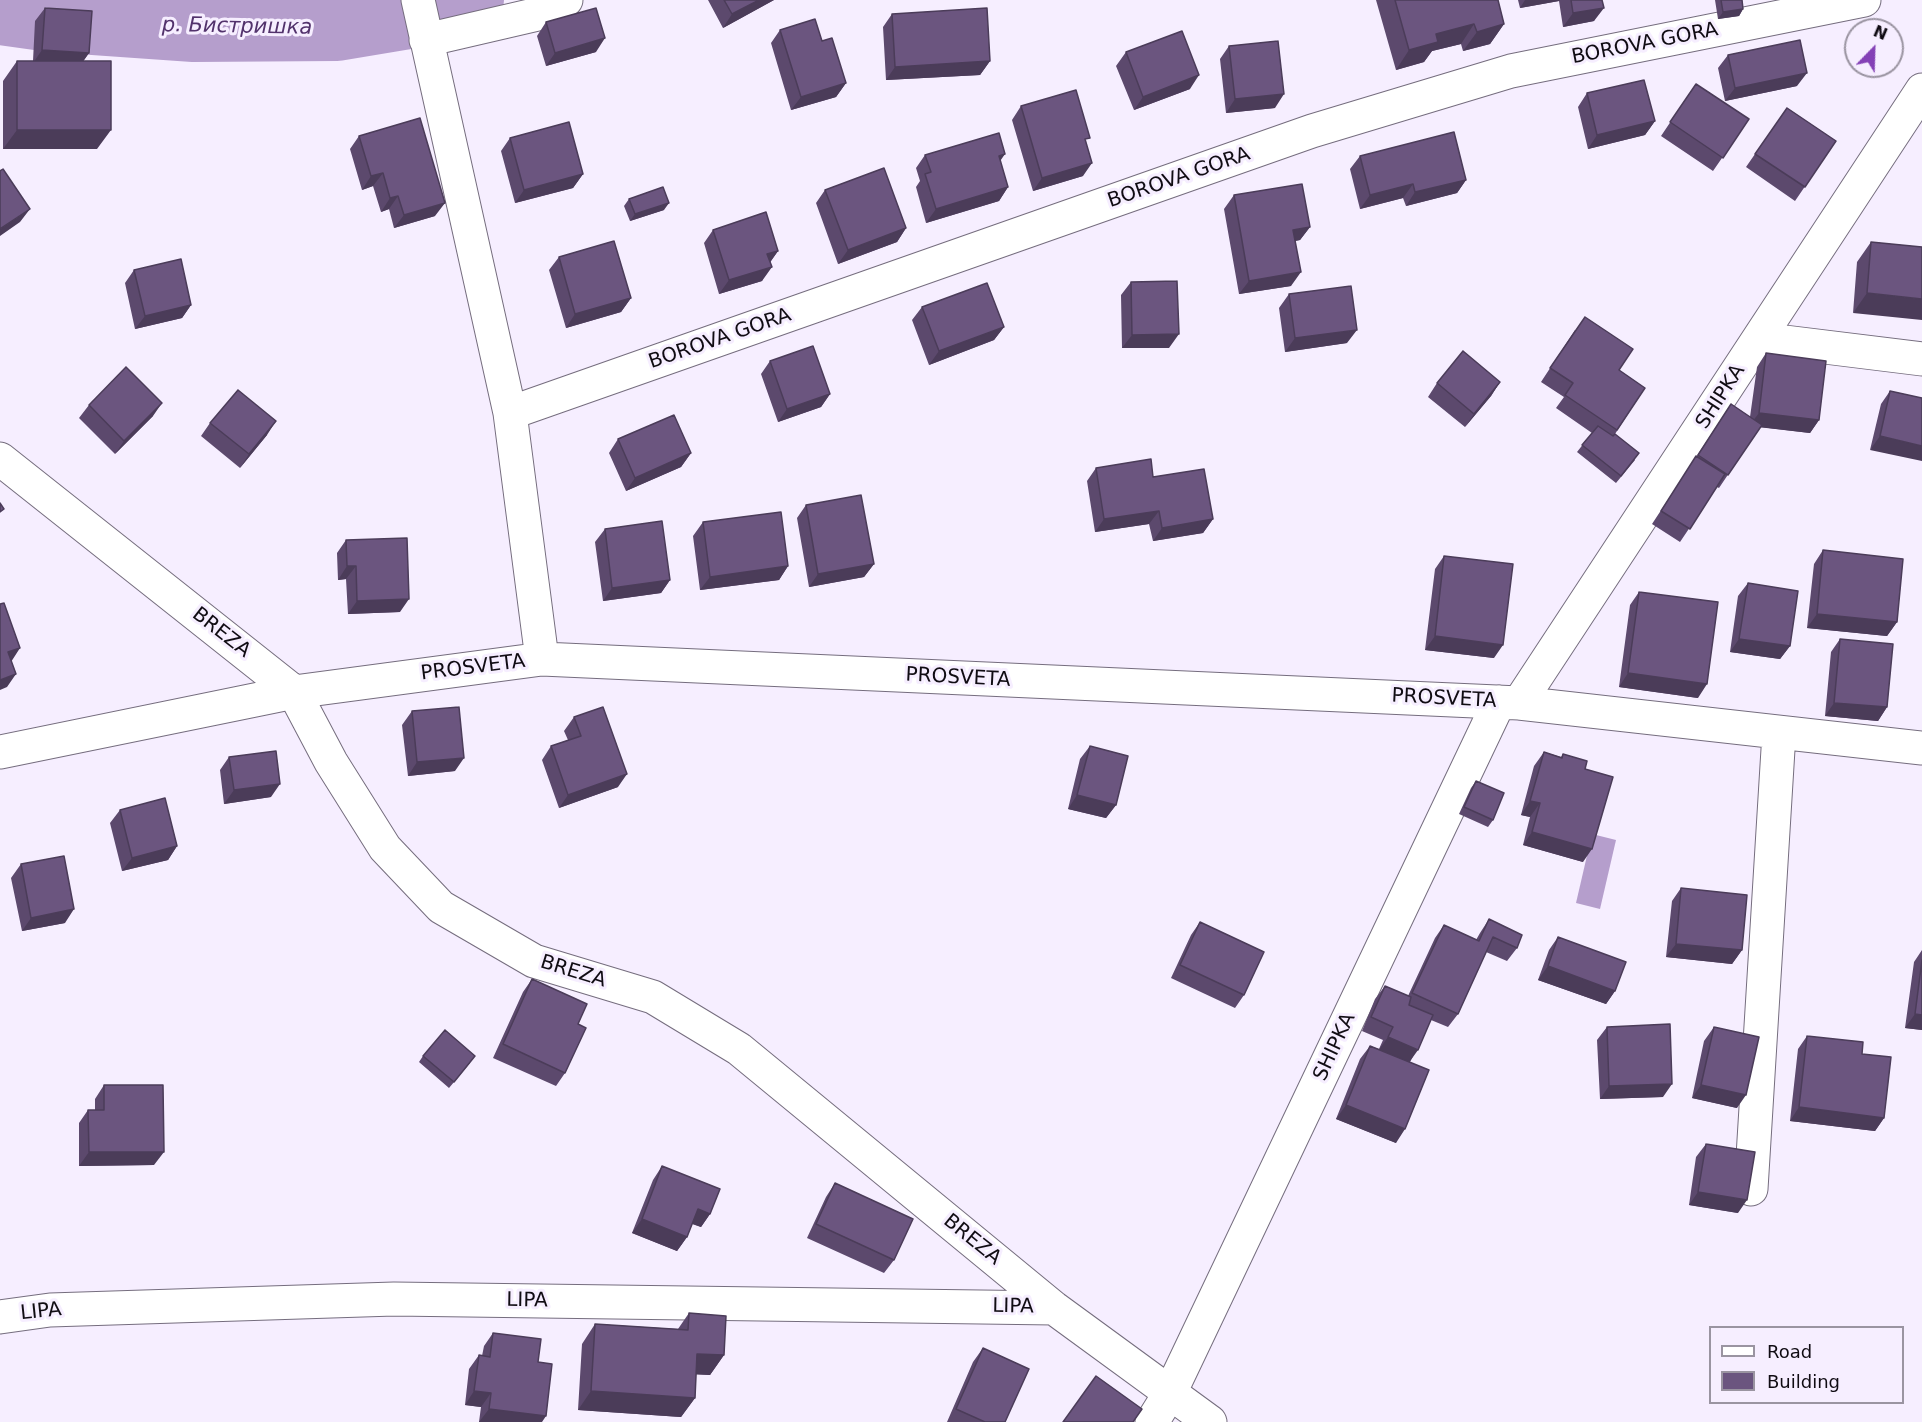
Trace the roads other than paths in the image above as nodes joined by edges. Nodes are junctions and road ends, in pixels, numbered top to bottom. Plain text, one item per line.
1 (417, 0) edge
2 (566, 0) edge
3 (1864, 0) edge
4 (425, 38) junction
5 (1922, 90) edge
6 (1760, 339) junction
7 (1922, 359) edge
8 (510, 413) junction
9 (0, 459) edge
10 (542, 659) junction
11 (294, 692) junction
12 (1509, 702) junction
13 (1779, 733) junction
14 (1922, 748) edge
15 (0, 752) edge
16 (1751, 1189) edge
17 (1054, 1308) junction
18 (0, 1317) edge
19 (1170, 1393) junction
20 (1152, 1422) edge
21 (1210, 1422) edge

1 - 4 street
2 - 4 street
3 - 8 street, BOROVA GORA
4 - 8 street
5 - 6 street, SHIPKA
6 - 7 street
6 - 12 street, SHIPKA
8 - 10 street
9 - 11 street, BREZA
10 - 11 street, PROSVETA
10 - 12 street, PROSVETA
11 - 15 street, PROSVETA
11 - 17 street, BREZA
12 - 13 street, PROSVETA
12 - 19 street, SHIPKA
13 - 14 street, PROSVETA
13 - 16 street
17 - 18 street, LIPA
17 - 19 street, BREZA
19 - 20 street, SHIPKA
19 - 21 street, BREZA

